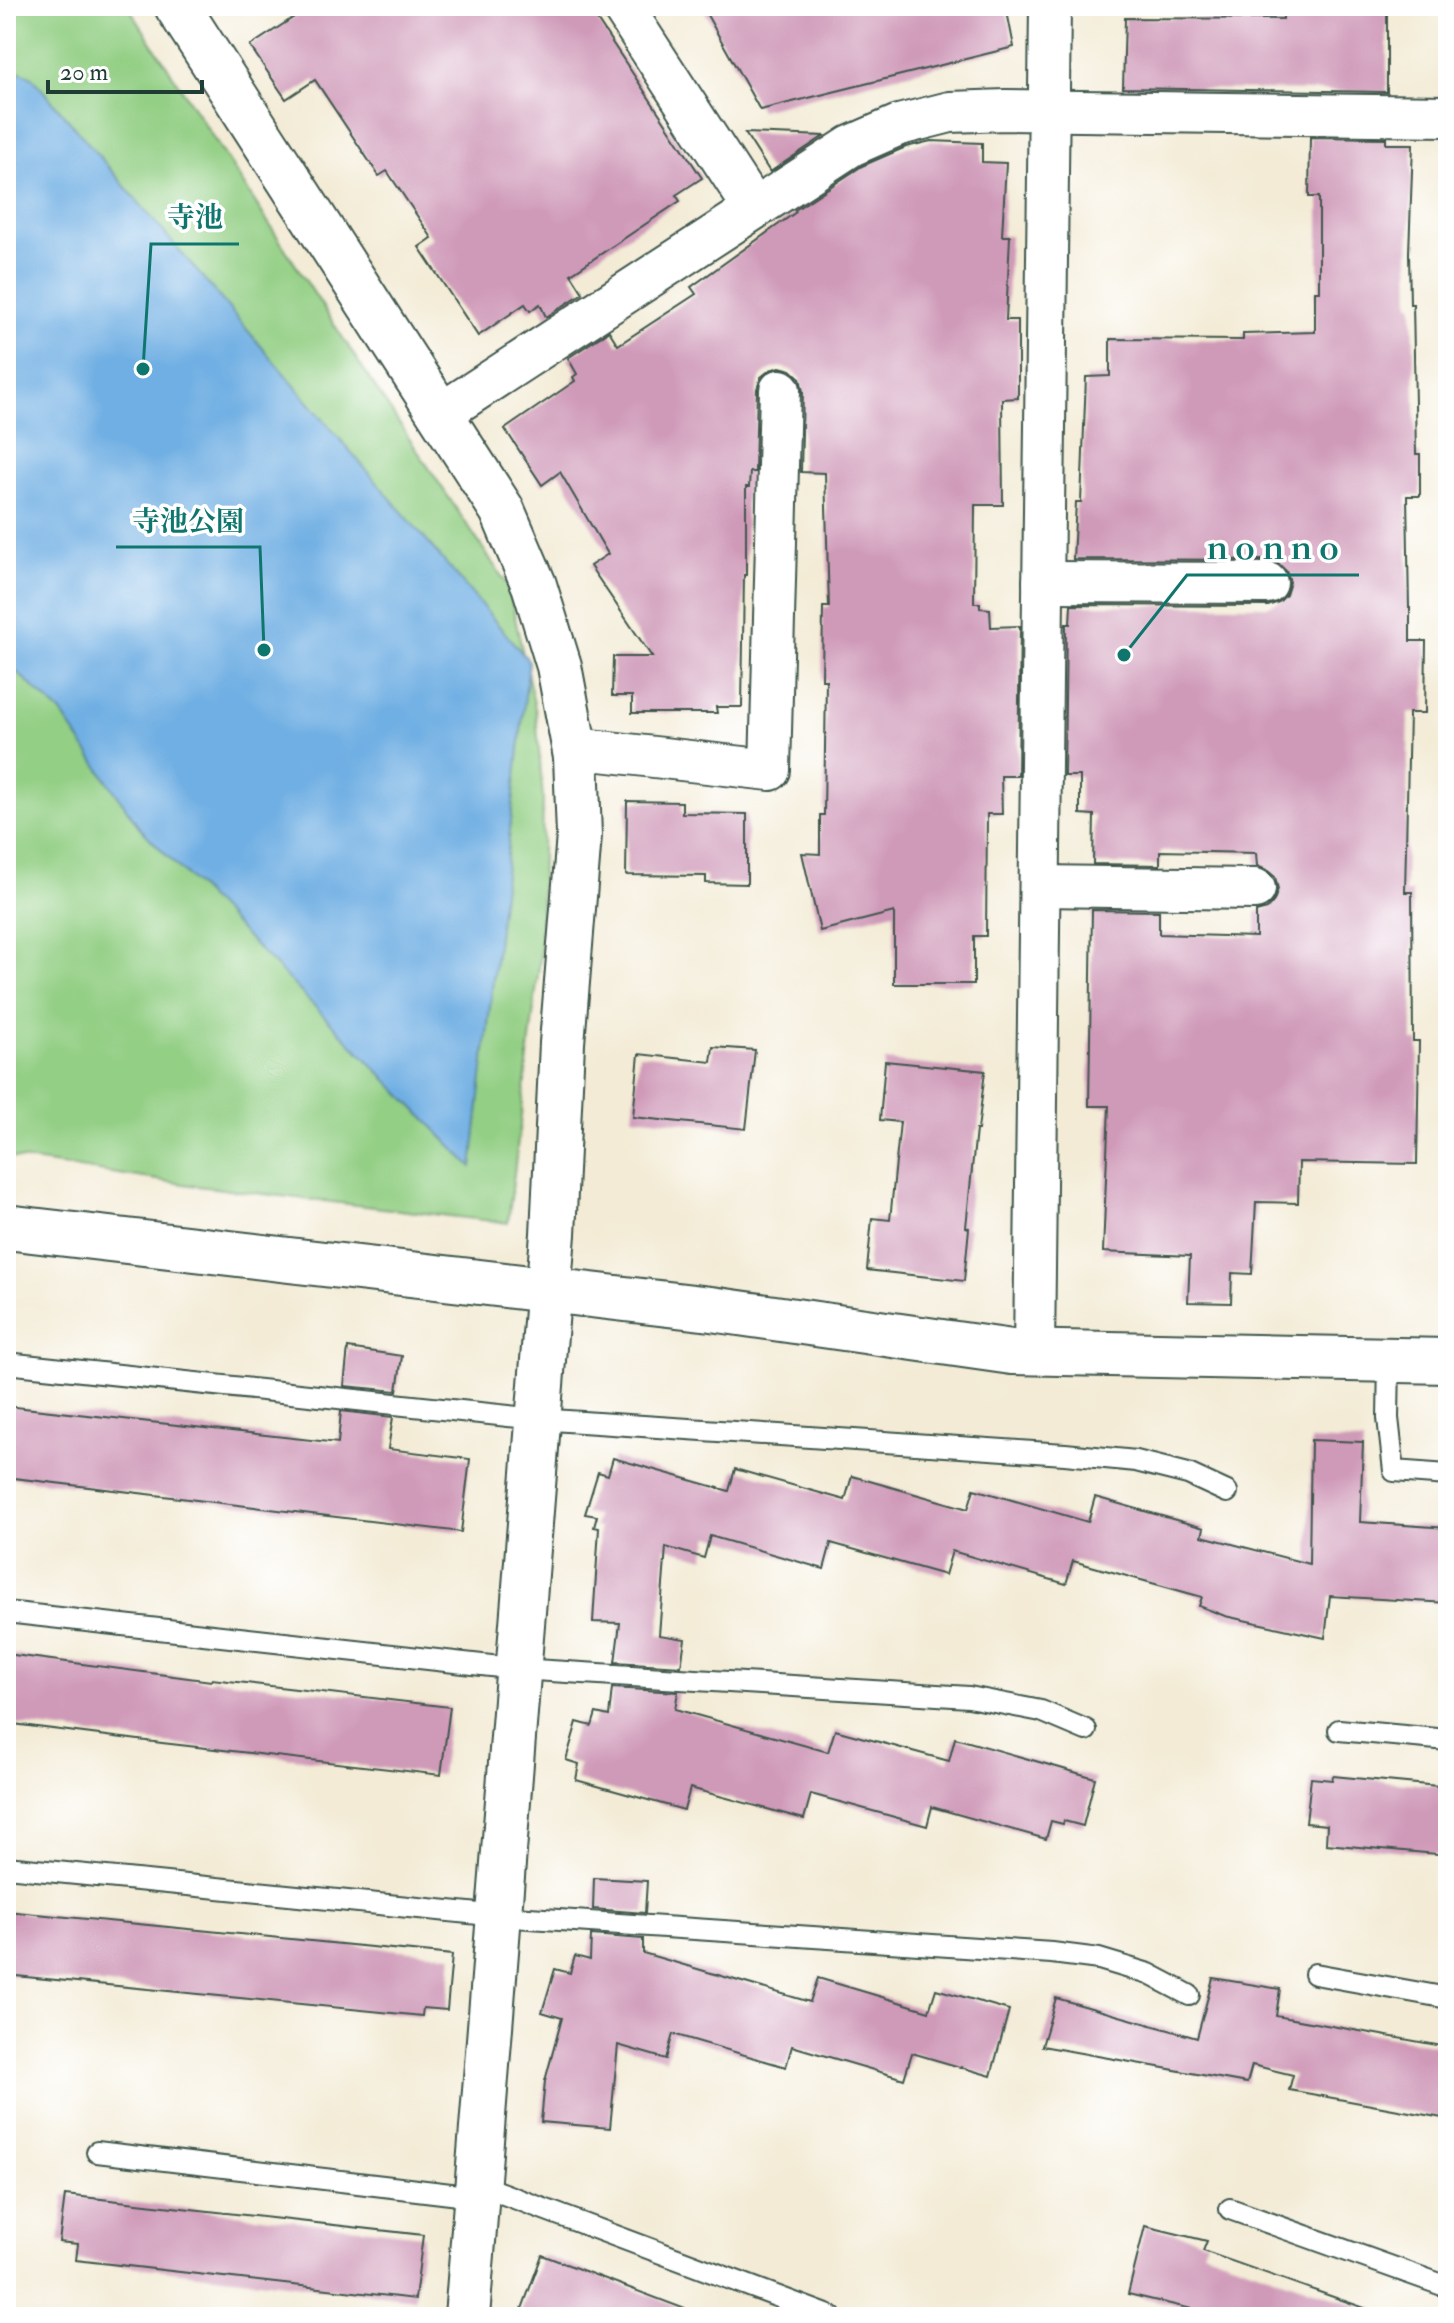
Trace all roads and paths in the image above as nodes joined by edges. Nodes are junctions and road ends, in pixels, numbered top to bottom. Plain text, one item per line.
1 (177, 6) edge
2 (622, 6) edge
3 (1050, 6) edge
4 (1049, 110) junction
5 (1448, 116) edge
6 (754, 209) junction
7 (780, 390) dead end
8 (440, 414) junction
9 (1043, 582) junction
10 (1267, 583) dead end
11 (574, 748) junction
12 (1040, 886) junction
13 (1255, 889) dead end
14 (6, 1227) edge
15 (549, 1290) junction
16 (1034, 1353) junction
17 (1389, 1359) junction
18 (1448, 1361) edge
19 (6, 1363) edge
20 (537, 1419) junction
21 (1448, 1475) edge
22 (1227, 1492) dead end
23 (6, 1612) edge
24 (518, 1669) junction
25 (1086, 1730) dead end
26 (1339, 1730) dead end
27 (1448, 1740) edge
28 (6, 1867) edge
29 (499, 1916) junction
30 (1315, 1974) dead end
31 (1189, 1995) dead end
32 (1448, 1998) edge
33 (97, 2152) dead end
34 (477, 2190) junction
35 (1230, 2209) dead end
36 (1448, 2287) edge
37 (467, 2317) edge
38 (832, 2317) edge

1 - 8 street
2 - 6 street
3 - 4 street
4 - 5 street
4 - 6 street
4 - 9 street
6 - 8 street
7 - 11 street
8 - 11 street
9 - 10 street
9 - 12 street
11 - 15 street
12 - 13 street
12 - 16 street
14 - 15 street
15 - 16 street
15 - 20 street
16 - 17 street
17 - 18 street
17 - 21 lane
19 - 20 lane
20 - 22 lane
20 - 24 street
23 - 24 lane
24 - 25 lane
24 - 29 street
26 - 27 lane
28 - 29 lane
29 - 31 lane
29 - 34 street
30 - 32 lane
33 - 34 lane
34 - 37 street
34 - 38 lane
35 - 36 lane

